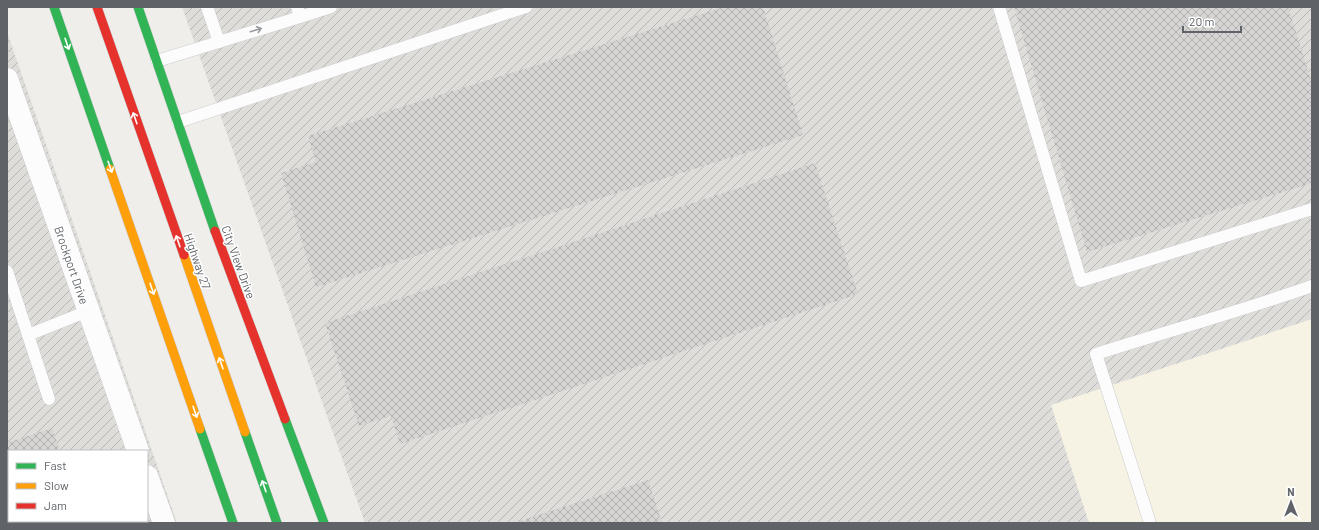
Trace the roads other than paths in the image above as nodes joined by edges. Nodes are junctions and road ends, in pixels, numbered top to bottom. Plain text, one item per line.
1 (54, 7) edge
2 (97, 7) edge
3 (138, 7) edge
4 (207, 7) edge
5 (331, 7) edge
6 (526, 7) edge
7 (999, 7) edge
8 (298, 12) edge
9 (219, 42) junction
10 (157, 61) junction
11 (7, 79) edge
12 (178, 122) junction
13 (1312, 210) edge
14 (7, 271) edge
15 (1312, 286) edge
16 (88, 311) junction
17 (28, 335) junction
18 (49, 398) dead end
19 (138, 450) edge
20 (148, 479) edge
21 (164, 523) edge
22 (233, 523) edge
23 (277, 523) edge
24 (324, 523) edge
25 (1150, 523) edge

1 -> 22 main road
23 -> 2 main road, Highway 27
3 - 10 main road, City View Drive
4 - 9 lane
5 - 8 lane
6 - 12 lane
7 - 13 lane
9 -> 8 lane
9 - 10 lane
10 - 12 main road, City View Drive
11 - 16 street, Brockport Drive
12 - 24 main road, City View Drive
14 - 17 lane
15 - 25 lane
16 - 17 lane
16 - 19 street, Brockport Drive
17 - 18 lane
20 - 21 street

